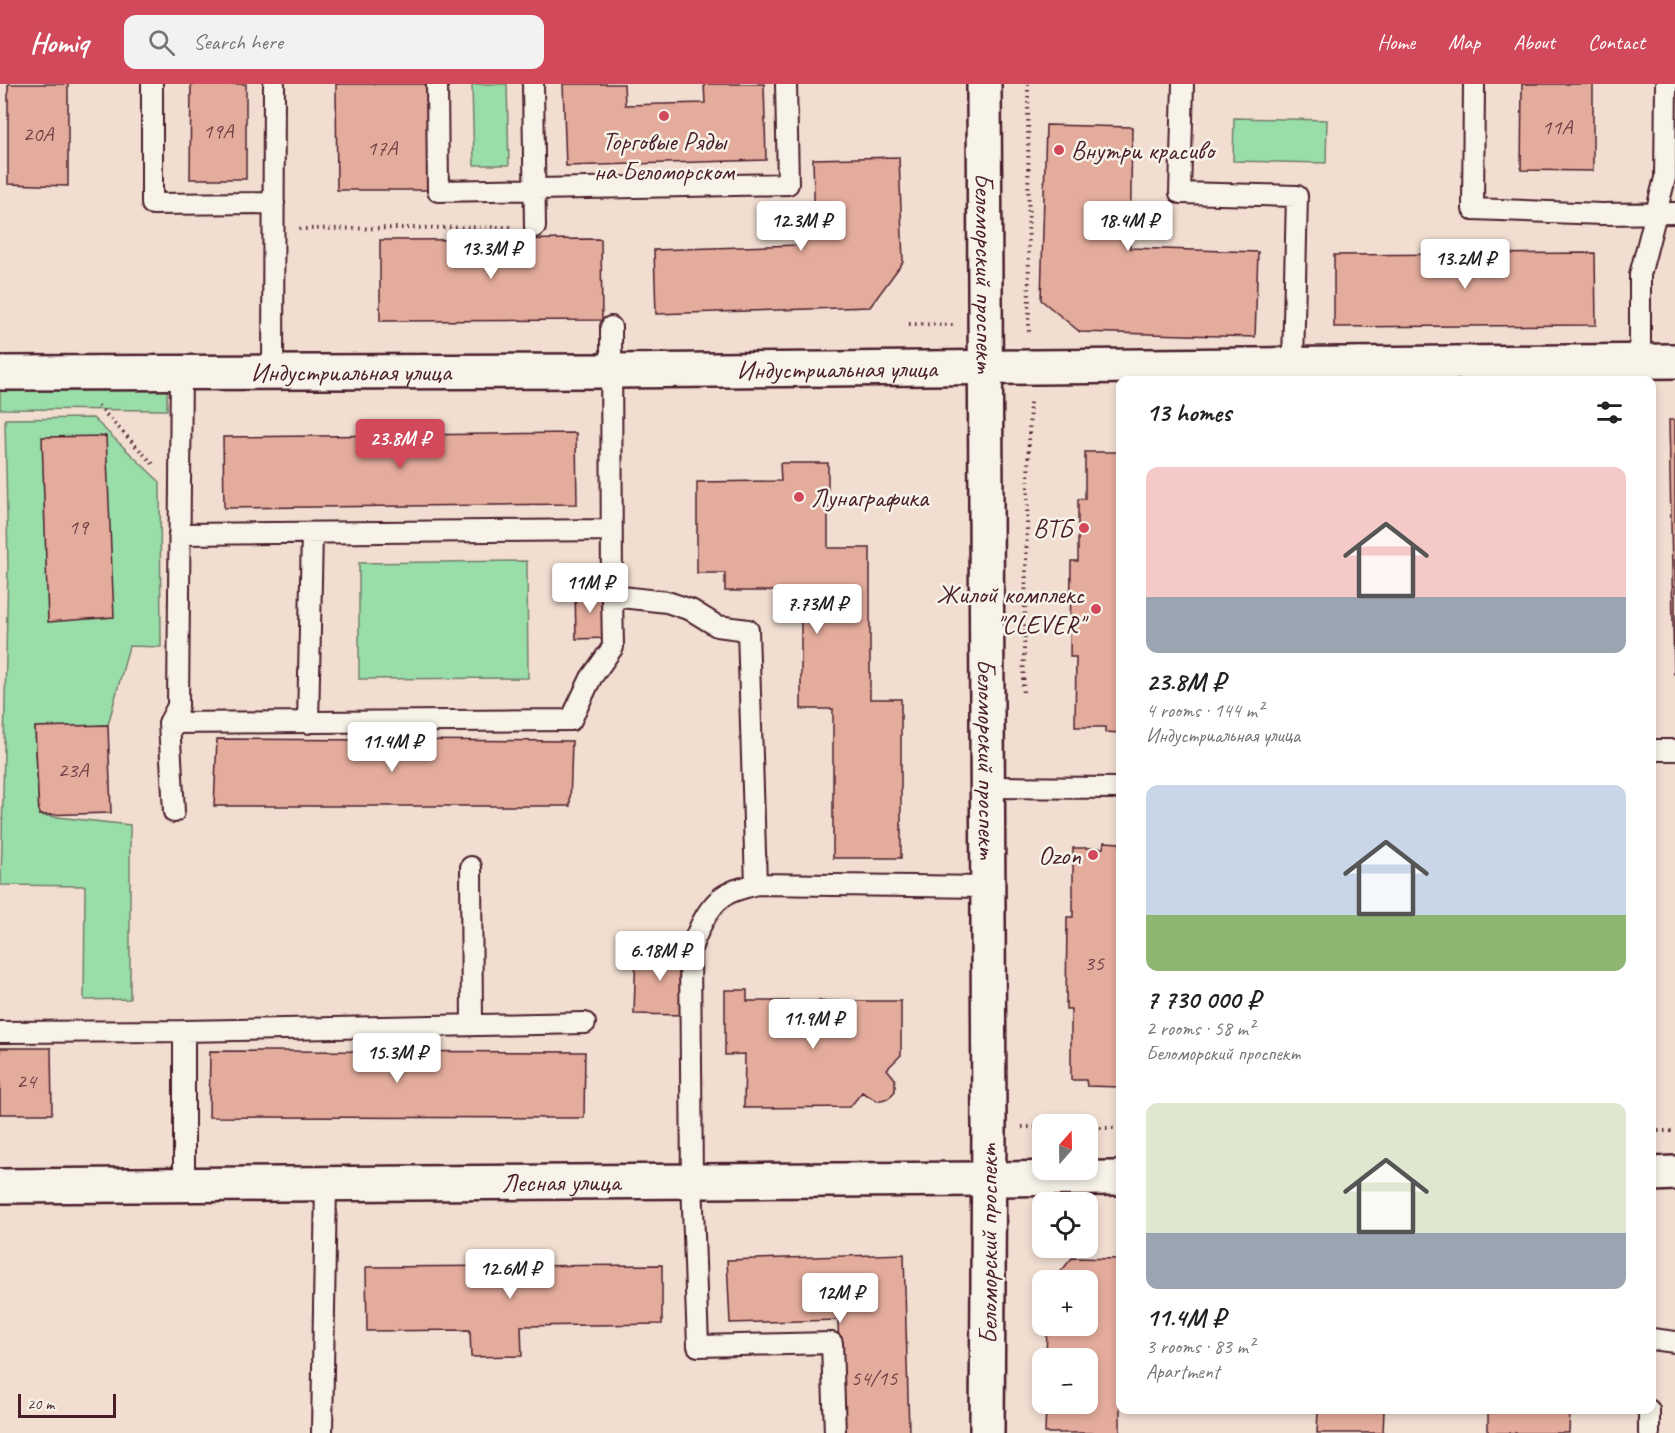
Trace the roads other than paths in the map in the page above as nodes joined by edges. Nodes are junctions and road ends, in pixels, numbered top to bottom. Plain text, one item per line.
1 (152, 84) edge
2 (274, 84) edge
3 (436, 84) edge
4 (533, 84) edge
5 (786, 84) edge
6 (984, 84) edge
7 (1183, 84) edge
8 (1474, 84) edge
9 (1666, 84) edge
10 (535, 189) junction
11 (274, 203) junction
12 (1666, 213) edge
13 (535, 227) road end
14 (610, 327) dead end
15 (1675, 361) edge
16 (1293, 363) junction
17 (985, 366) junction
18 (181, 371) junction
19 (273, 371) junction
20 (610, 371) junction
21 (1640, 371) edge
22 (0, 373) edge
23 (611, 530) junction
24 (312, 533) junction
25 (179, 534) junction
26 (612, 596) junction
27 (169, 723) junction
28 (309, 723) junction
29 (1656, 750) edge
30 (1675, 750) edge
31 (987, 787) junction
32 (1116, 788) edge
33 (174, 812) dead end
34 (471, 867) dead end
35 (756, 884) junction
36 (988, 887) junction
37 (585, 1023) dead end
38 (471, 1025) junction
39 (184, 1031) junction
40 (0, 1032) edge
41 (1675, 1173) edge
42 (1656, 1174) edge
43 (1116, 1178) edge
44 (989, 1179) junction
45 (692, 1180) junction
46 (326, 1183) junction
47 (184, 1185) junction
48 (0, 1186) edge
49 (1656, 1340) edge
50 (1675, 1342) edge
51 (1648, 1414) edge
52 (322, 1433) edge
53 (835, 1433) edge
54 (987, 1433) edge
55 (1649, 1433) edge

1 - 11 lane
2 - 11 lane
3 - 10 lane
4 - 10 lane
5 - 10 lane
6 - 17 street, Беломорский проспект
7 - 16 lane
8 - 12 lane
9 - 12 lane
10 - 13 lane
11 - 19 lane
12 - 21 lane
14 - 20 lane
15 - 21 street, Индустриальная улица
16 - 17 street, Индустриальная улица
16 - 21 street, Индустриальная улица
17 - 20 street, Индустриальная улица
17 - 31 street, Беломорский проспект
18 - 19 street, Индустриальная улица
18 - 22 street, Индустриальная улица
18 - 25 lane
19 - 20 street, Индустриальная улица
20 - 23 lane
23 - 24 lane
23 - 26 lane
24 - 25 lane
24 - 28 lane
25 - 27 lane
26 - 28 lane
26 - 35 lane
27 - 28 lane
27 - 33 lane
29 - 30 lane
31 - 32 lane
31 - 36 street, Беломорский проспект
34 - 38 lane
35 - 36 lane
35 - 45 lane
36 - 44 street, Беломорский проспект
37 - 38 lane
38 - 39 lane
39 - 40 lane
39 - 47 lane
41 - 42 street
43 - 44 street, Лесная улица
44 - 45 street, Лесная улица
44 - 54 street, Беломорский проспект
45 - 46 street, Лесная улица
45 - 53 lane
46 - 47 street, Лесная улица
46 - 52 lane
47 - 48 street, Лесная улица
49 - 50 lane
51 - 55 lane

